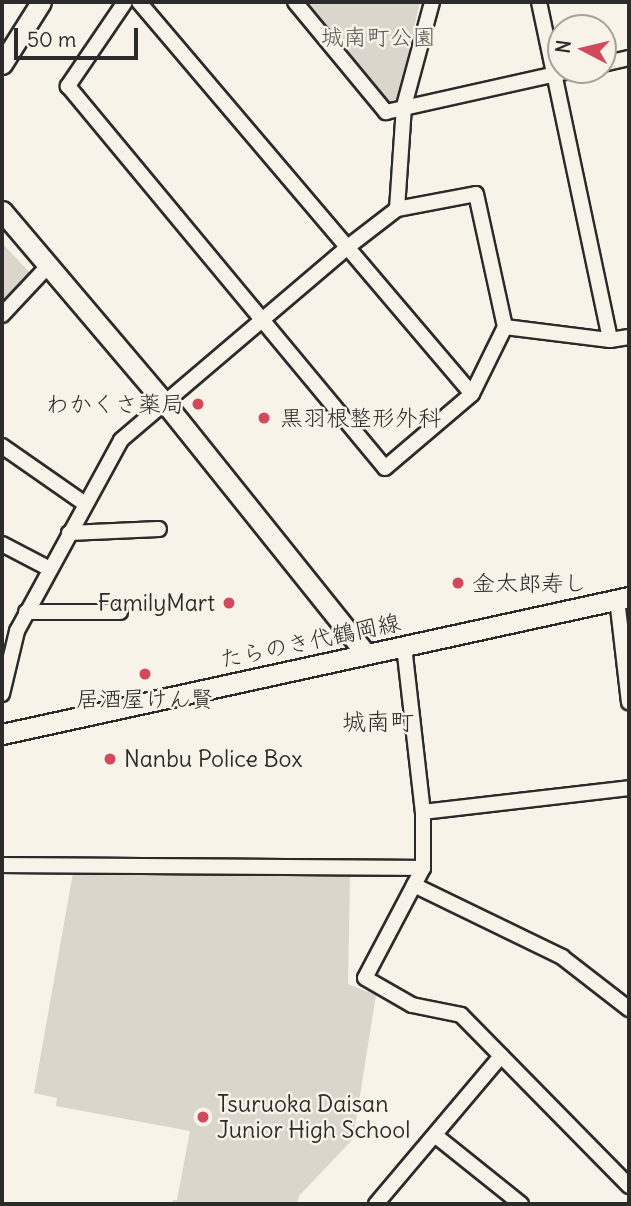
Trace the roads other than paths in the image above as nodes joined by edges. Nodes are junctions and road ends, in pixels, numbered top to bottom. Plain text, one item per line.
1 (41, 2) edge
2 (125, 2) edge
3 (139, 2) edge
4 (295, 2) edge
5 (432, 2) edge
6 (539, 2) edge
7 (7, 40) edge
8 (547, 40) edge
9 (2, 64) edge
10 (547, 75) edge
11 (556, 84) edge
12 (404, 106) junction
13 (397, 209) junction
14 (2, 211) edge
15 (349, 246) junction
16 (48, 266) junction
17 (2, 315) edge
18 (262, 321) junction
19 (505, 327) junction
20 (629, 338) edge
21 (610, 340) junction
22 (472, 394) junction
23 (165, 403) junction
24 (2, 446) edge
25 (85, 504) junction
26 (159, 529) dead end
27 (69, 533) junction
28 (2, 544) edge
29 (50, 569) junction
30 (623, 598) edge
31 (26, 612) junction
32 (120, 612) dead end
33 (7, 643) edge
34 (404, 646) junction
35 (365, 653) junction
36 (2, 694) edge
37 (629, 702) edge
38 (2, 734) edge
39 (629, 788) edge
40 (423, 812) junction
41 (2, 865) edge
42 (423, 868) junction
43 (414, 885) junction
44 (629, 1009) edge
45 (501, 1056) junction
46 (436, 1136) junction
47 (629, 1186) edge
48 (381, 1203) edge
49 (521, 1204) edge

1 - 7 street
2 - 18 street
3 - 15 street
4 - 12 street
5 - 12 street
6 - 8 street
7 - 9 street
10 - 12 street
11 - 21 street
12 - 13 street
13 - 15 street
13 - 19 street
14 - 16 street
15 - 18 street
15 - 22 street
16 - 17 street
16 - 23 street
18 - 22 street
18 - 23 street
19 - 21 street
19 - 22 street
20 - 21 street
23 - 25 street
23 - 35 street
24 - 25 street
25 - 27 street
26 - 27 street
27 - 29 street
28 - 29 street
29 - 31 street
30 - 34 street, たらのき代鶴岡線
30 - 37 street
31 - 32 street
31 - 33 street
33 - 36 street
34 - 35 street, たらのき代鶴岡線
34 - 40 street
35 - 38 street, たらのき代鶴岡線
39 - 40 street
40 - 42 street
41 - 42 street
42 - 43 street
43 - 44 street
43 - 45 street
45 - 46 street
45 - 47 street
46 - 48 street
46 - 49 street

